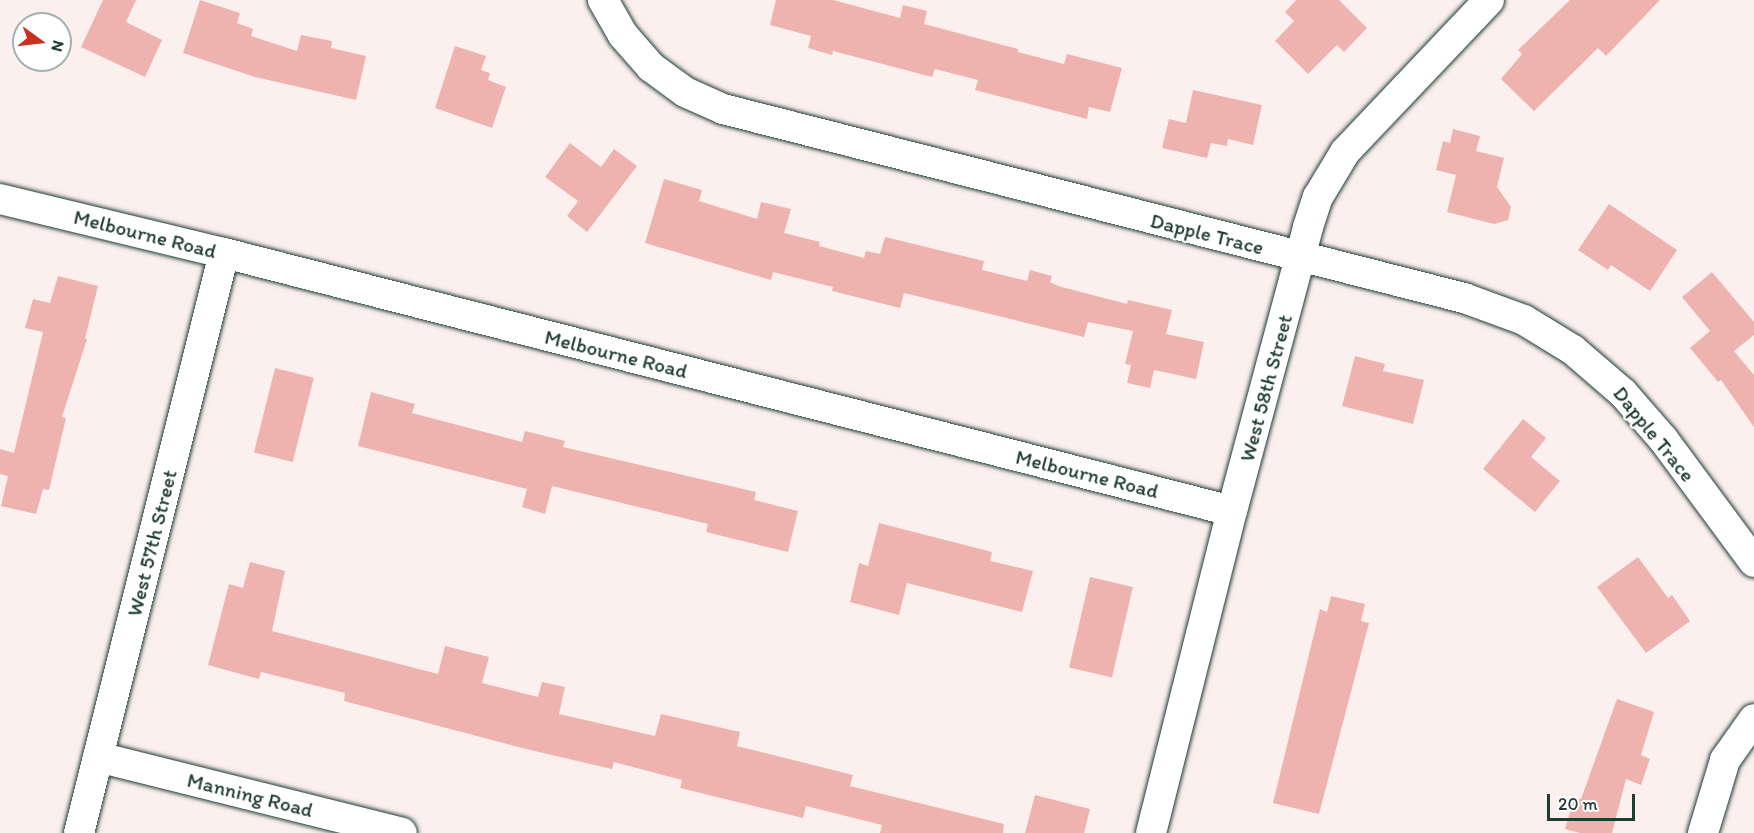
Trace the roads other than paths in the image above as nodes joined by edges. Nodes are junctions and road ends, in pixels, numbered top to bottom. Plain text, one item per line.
1 (603, 0) edge
2 (1489, 0) edge
3 (0, 199) edge
4 (224, 254) junction
5 (1302, 258) junction
6 (1232, 511) junction
7 (1754, 562) edge
8 (1754, 719) edge
9 (98, 757) junction
10 (79, 833) edge
11 (402, 833) edge
12 (1151, 833) edge
13 (1703, 833) edge

1 - 5 street, Dapple Trace
2 - 5 street, West 58th Street
3 - 4 street, Melbourne Road
4 - 6 street, Melbourne Road
4 - 9 street, West 57th Street
5 - 6 street, West 58th Street
5 - 7 street, Dapple Trace
6 - 12 street, West 58th Street
8 - 13 street
9 - 10 street, West 57th Street
9 - 11 street, Manning Road

